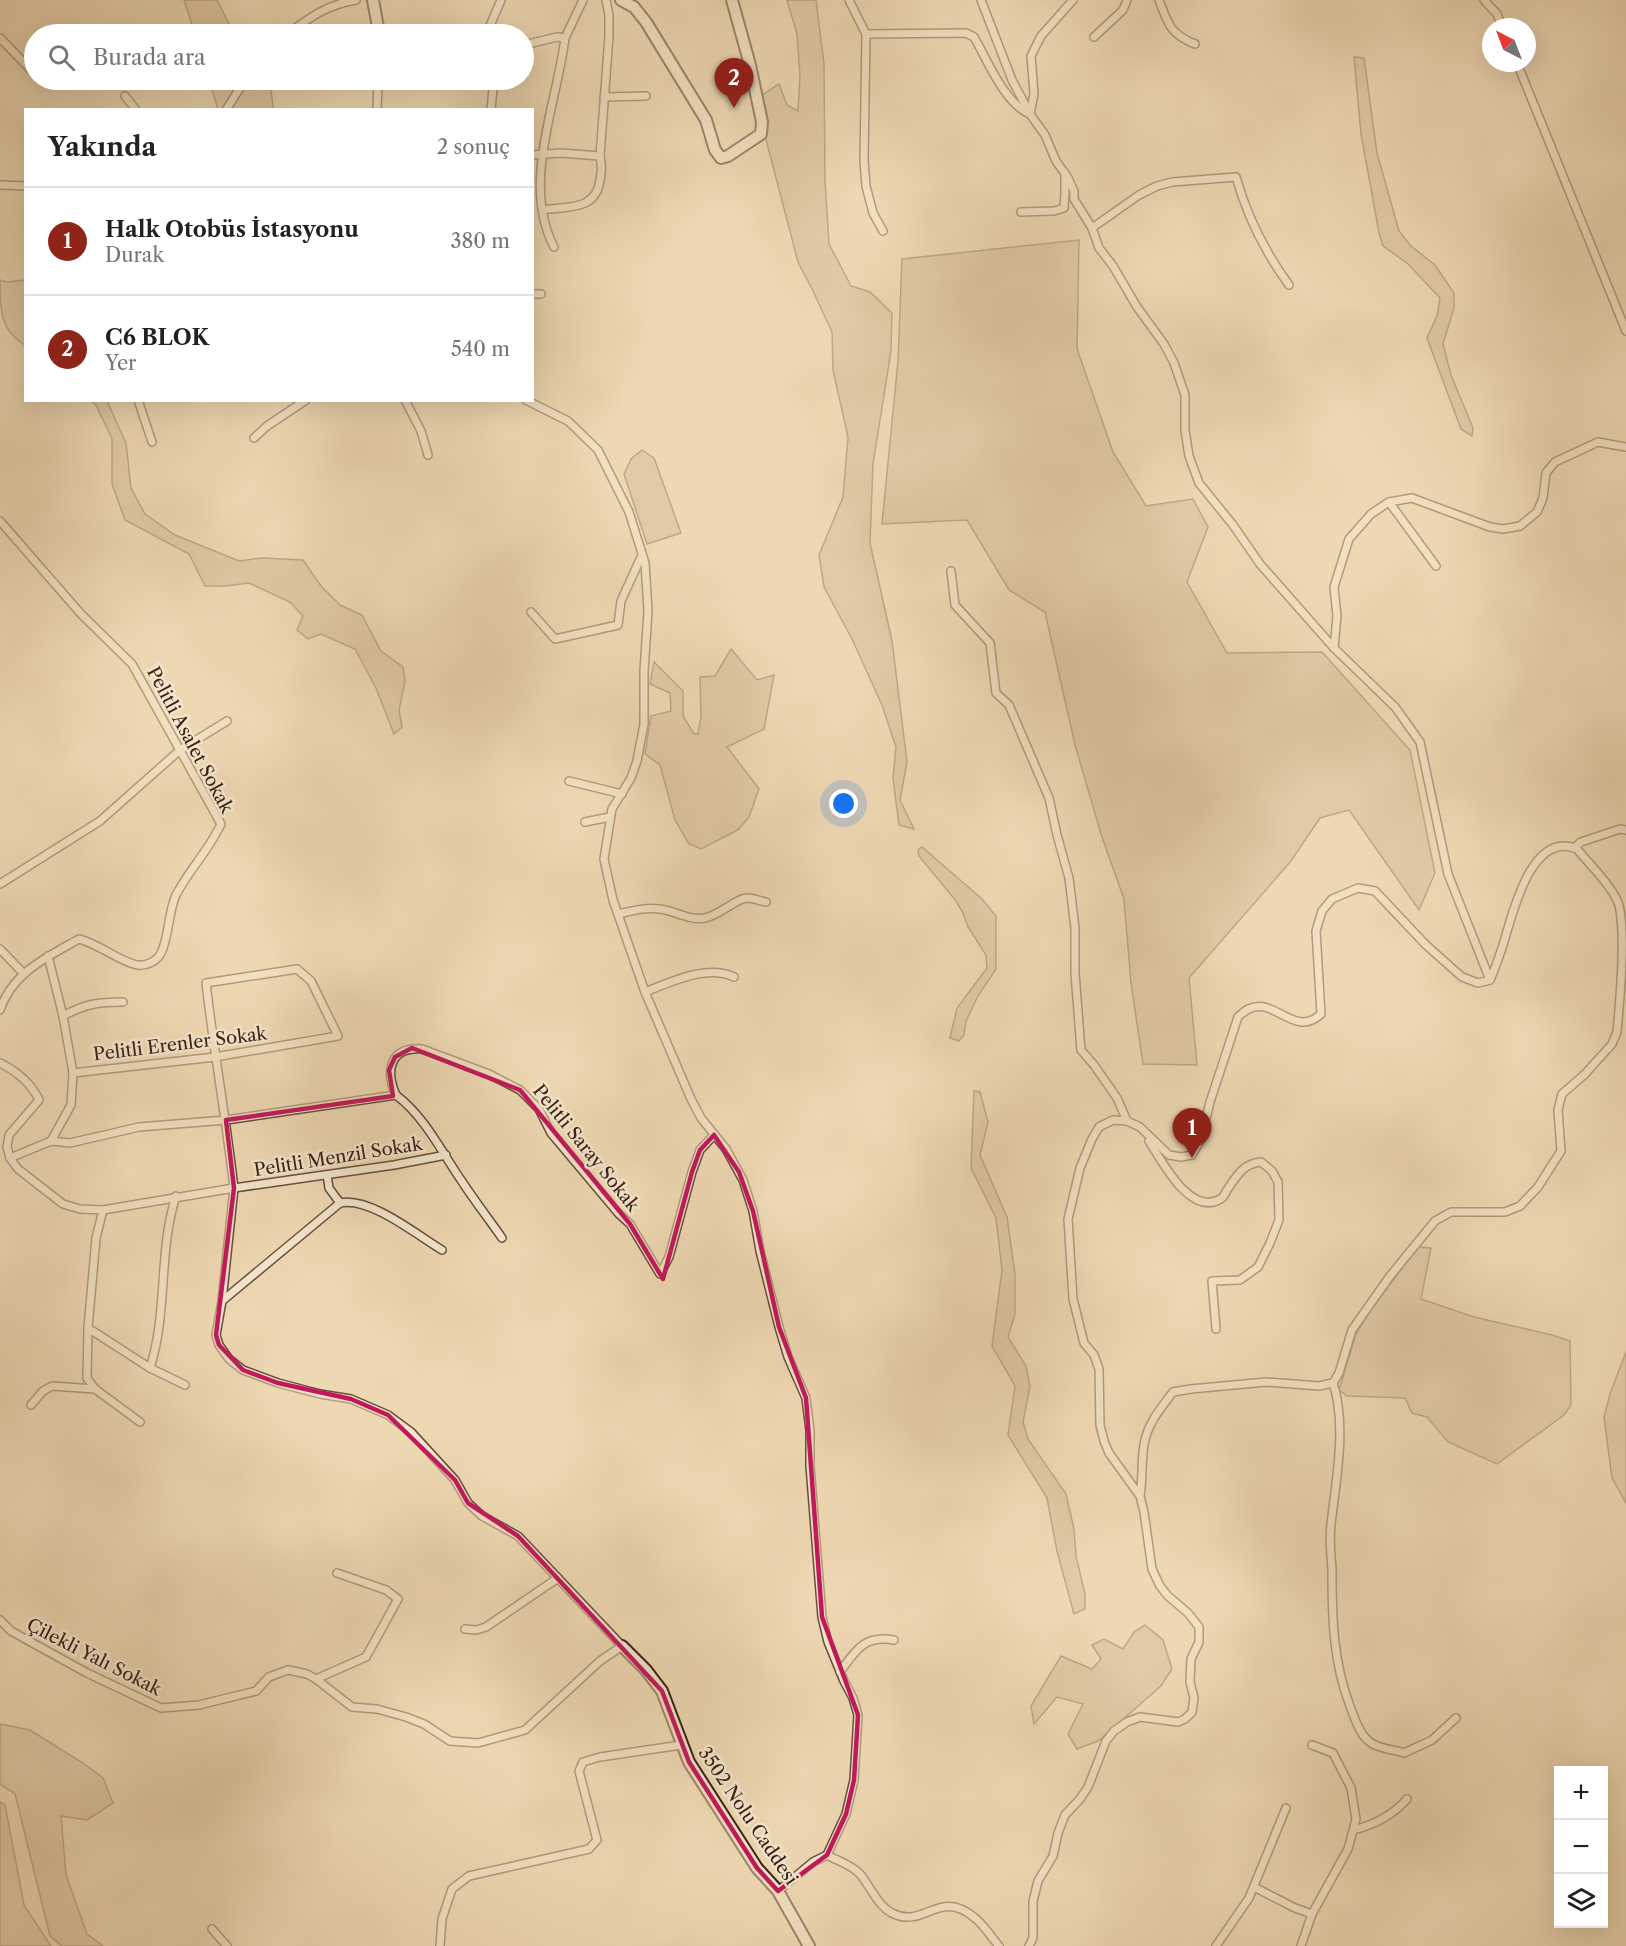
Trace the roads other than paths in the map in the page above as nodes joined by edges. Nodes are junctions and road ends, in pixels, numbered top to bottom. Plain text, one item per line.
1 (356, 0) edge
2 (373, 0) edge
3 (501, 0) edge
4 (583, 0) edge
5 (606, 0) edge
6 (621, 0) edge
7 (732, 0) edge
8 (849, 0) edge
9 (981, 0) edge
10 (1073, 0) edge
11 (1127, 0) edge
12 (1159, 0) edge
13 (1484, 0) edge
14 (1499, 18) edge
15 (301, 24) edge
16 (377, 24) edge
17 (491, 24) edge
18 (866, 34) junction
19 (1094, 37) dead end
20 (0, 38) edge
21 (565, 38) junction
22 (534, 42) edge
23 (1195, 44) dead end
24 (24, 63) edge
25 (1521, 72) edge
26 (239, 90) edge
27 (378, 90) edge
28 (493, 90) edge
29 (125, 96) dead end
30 (646, 96) dead end
31 (604, 97) junction
32 (134, 108) edge
33 (227, 108) edge
34 (377, 108) edge
35 (491, 108) edge
36 (1030, 114) junction
37 (541, 154) junction
38 (534, 155) edge
39 (600, 156) junction
40 (1065, 173) junction
41 (0, 185) edge
42 (24, 186) edge
43 (543, 210) junction
44 (1021, 212) dead end
45 (1092, 228) junction
46 (883, 231) dead end
47 (554, 247) dead end
48 (1289, 285) dead end
49 (1626, 331) edge
50 (139, 402) edge
51 (303, 402) edge
52 (406, 402) edge
53 (530, 402) edge
54 (254, 438) dead end
55 (152, 442) dead end
56 (1626, 447) edge
57 (428, 455) dead end
58 (1389, 502) junction
59 (0, 521) edge
60 (642, 555) junction
61 (1436, 566) dead end
62 (951, 571) dead end
63 (531, 612) dead end
64 (1334, 648) junction
65 (227, 722) dead end
66 (180, 750) junction
67 (569, 781) dead end
68 (622, 794) junction
69 (610, 818) junction
70 (585, 822) dead end
71 (1626, 830) edge
72 (1574, 848) junction
73 (0, 884) edge
74 (766, 902) dead end
75 (618, 914) junction
76 (0, 949) edge
77 (48, 956) junction
78 (1624, 963) edge
79 (23, 973) junction
80 (734, 977) dead end
81 (1490, 980) junction
82 (645, 992) junction
83 (123, 1002) dead end
84 (0, 1011) edge
85 (63, 1016) junction
86 (215, 1057) junction
87 (0, 1063) edge
88 (73, 1073) junction
89 (396, 1095) junction
90 (226, 1120) junction
91 (1127, 1121) junction
92 (1141, 1129) junction
93 (714, 1135) junction
94 (51, 1141) junction
95 (446, 1155) junction
96 (10, 1158) junction
97 (327, 1174) junction
98 (234, 1188) junction
99 (176, 1196) junction
100 (340, 1203) junction
101 (103, 1210) junction
102 (502, 1238) dead end
103 (442, 1250) dead end
104 (222, 1301) junction
105 (88, 1328) junction
106 (1216, 1329) dead end
107 (150, 1368) junction
108 (1333, 1383) junction
109 (185, 1385) dead end
110 (95, 1389) junction
111 (31, 1405) dead end
112 (140, 1422) dead end
113 (1140, 1496) junction
114 (337, 1573) dead end
115 (558, 1578) junction
116 (0, 1620) edge
117 (465, 1629) dead end
118 (894, 1640) dead end
119 (622, 1646) junction
120 (840, 1672) junction
121 (316, 1679) junction
122 (1456, 1718) dead end
123 (681, 1745) junction
124 (1312, 1745) dead end
125 (1407, 1799) dead end
126 (1286, 1808) dead end
127 (1354, 1830) junction
128 (827, 1856) junction
129 (1254, 1887) junction
130 (778, 1890) junction
131 (1311, 1914) junction
132 (212, 1929) dead end
133 (227, 1946) edge
134 (440, 1946) edge
135 (809, 1946) edge
136 (999, 1946) edge
137 (1029, 1946) edge
138 (1216, 1946) edge
139 (1301, 1946) edge

1 - 15 street
2 - 16 street
3 - 17 street
4 - 21 street
5 - 31 street
6 - 7 street
8 - 18 street
9 - 36 street
10 - 36 street
11 - 19 street
12 - 23 street
13 - 14 street
18 - 36 street
18 - 46 street
20 - 24 street
21 - 22 street
21 - 37 street
25 - 49 street
26 - 33 street
27 - 34 street
28 - 35 street
29 - 32 street
30 - 31 street
31 - 39 street
36 - 40 street
37 - 38 street
37 - 39 street
37 - 43 street
39 - 43 street
40 - 44 street
40 - 45 street
41 - 42 street
43 - 47 street
45 - 48 street
45 - 64 street
50 - 55 street
51 - 54 street
52 - 57 street
53 - 60 street
56 - 58 street
58 - 61 street
58 - 64 street
59 - 66 street, Pelitli Asalet Sokak
60 - 63 street
60 - 68 street
62 - 91 street
64 - 81 street
65 - 66 street
66 - 73 street
66 - 77 street, Pelitli Asalet Sokak
67 - 68 street
68 - 69 street
69 - 70 street
69 - 75 street
71 - 72 street
72 - 78 street
72 - 81 street
74 - 75 street
75 - 82 street
76 - 79 street
77 - 79 street, Pelitli Asalet Sokak
77 - 85 street, Pelitli Erenler Sokak
78 - 108 street
79 - 84 street, Pelitli Asalet Sokak
80 - 82 street
81 - 92 street
82 - 93 street
83 - 85 street
85 - 88 street, Pelitli Erenler Sokak
86 - 86 street, Pelitli Erenler Sokak
86 - 88 street, Pelitli Erenler Sokak
86 - 90 street
87 - 96 street
88 - 94 street
89 - 90 street
89 - 93 street, Pelitli Saray Sokak
89 - 95 street
90 - 94 street
90 - 98 street
91 - 92 street
91 - 113 street
92 - 106 street
93 - 120 street
94 - 96 street
95 - 97 street, Pelitli Menzil Sokak
95 - 102 street
96 - 101 street, Pelitli Menzil Sokak
97 - 98 street, Pelitli Menzil Sokak
97 - 100 street
98 - 99 street, Pelitli Menzil Sokak
98 - 104 street
99 - 101 street, Pelitli Menzil Sokak
99 - 107 street
100 - 103 street
100 - 104 street
101 - 105 street
104 - 115 street
105 - 107 street
105 - 110 street
107 - 109 street
108 - 113 street
108 - 122 street
110 - 111 street
110 - 112 street
113 - 137 street
114 - 121 street
115 - 117 street
115 - 119 street
116 - 121 street, Çilekli Yalı Sokak
118 - 120 street
119 - 121 street, Çilekli Yalı Sokak
119 - 123 street, 3502 Nolu Caddesi
120 - 128 street
123 - 130 street, 3502 Nolu Caddesi
123 - 134 street
124 - 127 street
125 - 127 street
126 - 129 street
127 - 131 street
128 - 130 street
128 - 136 street
129 - 131 street
129 - 138 street
130 - 135 street, 3502 Nolu Caddesi
131 - 139 street
132 - 133 street

